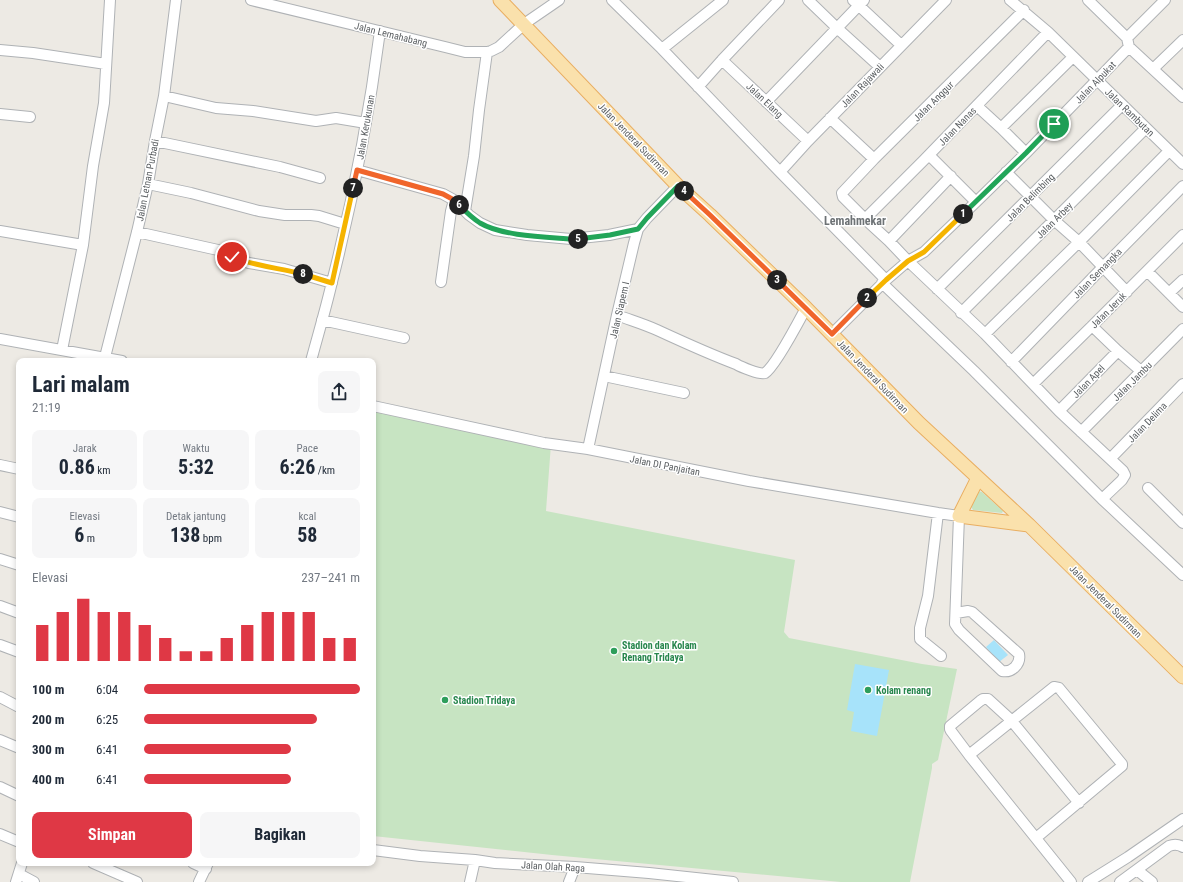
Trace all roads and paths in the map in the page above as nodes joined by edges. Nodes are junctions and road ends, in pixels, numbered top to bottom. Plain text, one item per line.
1 (110, 0) edge
2 (176, 0) edge
3 (251, 0) edge
4 (500, 0) edge
5 (559, 0) edge
6 (612, 0) edge
7 (723, 0) edge
8 (779, 0) edge
9 (808, 0) edge
10 (946, 0) edge
11 (1010, 0) edge
12 (1165, 0) edge
13 (858, 2) edge
14 (1094, 2) edge
15 (1024, 10) junction
16 (524, 24) junction
17 (837, 28) junction
18 (380, 31) junction
19 (1048, 32) junction
20 (1183, 40) edge
21 (1128, 43) junction
22 (901, 45) junction
23 (662, 49) junction
24 (0, 50) edge
25 (487, 52) junction
26 (1073, 57) junction
27 (722, 60) junction
28 (106, 64) junction
29 (880, 67) junction
30 (1153, 69) junction
31 (1097, 80) junction
32 (698, 87) junction
33 (164, 96) junction
34 (1183, 97) edge
35 (766, 102) junction
36 (1122, 104) junction
37 (977, 106) junction
38 (0, 114) edge
39 (30, 117) dead end
40 (830, 118) junction
41 (366, 123) junction
42 (1002, 128) junction
43 (1146, 128) junction
44 (155, 141) junction
45 (808, 141) junction
46 (1170, 151) junction
47 (1026, 153) junction
48 (929, 155) junction
49 (874, 159) junction
50 (1183, 164) edge
51 (357, 170) junction
52 (780, 172) junction
53 (1006, 172) junction
54 (951, 176) junction
55 (320, 178) dead end
56 (148, 184) junction
57 (678, 186) junction
58 (1183, 186) edge
59 (1030, 196) junction
60 (454, 200) junction
61 (976, 202) junction
62 (465, 211) junction
63 (865, 219) junction
64 (1054, 220) junction
65 (345, 224) junction
66 (638, 229) junction
67 (0, 231) edge
68 (137, 232) junction
69 (1183, 235) edge
70 (889, 240) junction
71 (1079, 242) junction
72 (83, 246) junction
73 (908, 261) junction
74 (1103, 267) junction
75 (1147, 271) junction
76 (1183, 280) edge
77 (441, 282) dead end
78 (884, 282) junction
79 (332, 283) junction
80 (937, 289) junction
81 (1127, 292) junction
82 (1170, 294) junction
83 (1183, 306) edge
84 (806, 308) junction
85 (962, 313) junction
86 (617, 315) junction
87 (322, 320) junction
88 (1092, 326) junction
89 (1183, 330) edge
90 (832, 334) junction
91 (985, 334) junction
92 (404, 338) dead end
93 (0, 339) edge
94 (62, 350) junction
95 (1118, 351) junction
96 (99, 358) edge
97 (104, 358) edge
98 (312, 358) edge
99 (1011, 362) junction
100 (1142, 372) junction
101 (604, 376) junction
102 (1033, 384) junction
103 (1183, 384) edge
104 (684, 393) dead end
105 (376, 407) edge
106 (1059, 411) junction
107 (1081, 432) junction
108 (588, 449) junction
109 (1110, 459) junction
110 (0, 465) edge
111 (16, 468) edge
112 (978, 478) junction
113 (1148, 488) dead end
114 (1102, 499) junction
115 (0, 512) edge
116 (938, 513) junction
117 (16, 516) edge
118 (959, 516) junction
119 (1183, 523) edge
120 (1029, 525) junction
121 (0, 559) edge
122 (16, 564) edge
123 (1183, 575) edge
124 (0, 606) edge
125 (16, 612) edge
126 (956, 613) junction
127 (0, 645) edge
128 (16, 651) edge
129 (941, 656) dead end
130 (1183, 677) edge
131 (0, 697) edge
132 (16, 705) edge
133 (1012, 720) junction
134 (0, 740) edge
135 (16, 747) edge
136 (969, 755) junction
137 (0, 787) edge
138 (16, 795) edge
139 (1080, 803) junction
140 (1183, 819) edge
141 (0, 834) edge
142 (1036, 838) junction
143 (16, 841) edge
144 (1183, 847) edge
145 (376, 850) edge
146 (475, 860) junction
147 (21, 866) edge
148 (100, 866) edge
149 (207, 866) edge
150 (575, 867) junction
151 (1137, 870) junction
152 (17, 878) edge
153 (34, 882) edge
154 (137, 882) edge
155 (199, 882) edge
156 (470, 882) edge
157 (569, 882) edge
158 (733, 882) edge
159 (1071, 882) edge
160 (1088, 882) edge
161 (1120, 882) edge
162 (1152, 882) edge

1 - 28 street
2 - 33 street, Jalan Letnan Purbadi
3 - 18 street, Jalan Lemahabang
4 - 16 main road, Jalan Jenderal Sudirman
5 - 16 street, Jalan Lemahabang
6 - 23 street
7 - 23 street
8 - 27 street
9 - 17 street
10 - 22 street, Jalan Rajawali
11 - 15 street, Jalan Rambutan
12 - 21 street, Jalan Alpukat
13 - 17 street
13 - 22 street
14 - 21 street
15 - 19 street, Jalan Rambutan
15 - 49 street, Jalan Anggur
16 - 25 street, Jalan Lemahabang
16 - 57 main road, Jalan Jenderal Sudirman
17 - 29 street
17 - 35 street
18 - 25 street, Jalan Lemahabang
18 - 41 street, Jalan Kerukunan
19 - 26 street, Jalan Rambutan
19 - 37 street, Jalan Nanas
20 - 30 street
21 - 30 street
21 - 31 street, Jalan Alpukat
22 - 29 street, Jalan Rajawali
23 - 32 street
24 - 28 street
25 - 62 street
26 - 31 street, Jalan Rambutan
26 - 42 street
27 - 32 street
27 - 35 street, Jalan Elang
28 - 72 street
29 - 40 street, Jalan Rajawali
30 - 34 street
31 - 36 street, Jalan Rambutan
31 - 47 street, Jalan Alpukat
32 - 52 street
33 - 41 street
33 - 44 street, Jalan Letnan Purbadi
35 - 45 street, Jalan Elang
36 - 43 street, Jalan Rambutan
36 - 59 street, Jalan Belimbing
37 - 42 street
37 - 48 street, Jalan Nanas
38 - 39 street
40 - 45 street, Jalan Rajawali
40 - 49 street
41 - 51 street, Jalan Kerukunan
42 - 47 street
43 - 46 street, Jalan Rambutan
43 - 64 street, Jalan Arbey
44 - 55 street
44 - 56 street, Jalan Letnan Purbadi
45 - 52 street, Jalan Rajawali
46 - 50 street, Jalan Rambutan
46 - 71 street
47 - 53 street, Jalan Alpukat
48 - 54 street
48 - 63 street, Jalan Nanas
49 - 63 street, Jalan Anggur
51 - 60 street
51 - 65 street, Jalan Kerukunan
52 - 78 street
53 - 59 street
53 - 61 street, Jalan Alpukat
54 - 61 street
54 - 70 street
56 - 65 street
56 - 68 street, Jalan Letnan Purbadi
57 - 66 street, Jalan Siapem I
57 - 84 main road, Jalan Jenderal Sudirman
58 - 74 street, Jalan Semangka
59 - 64 street
59 - 80 street, Jalan Belimbing
60 - 62 street
60 - 77 street
61 - 73 street, Jalan Alpukat
62 - 66 street
63 - 70 street
64 - 71 street
64 - 85 street, Jalan Arbey
65 - 79 street, Jalan Kerukunan
66 - 86 street, Jalan Siapem I
67 - 72 street
68 - 79 street
68 - 97 street, Jalan Letnan Purbadi
69 - 75 street, Jalan Jeruk
70 - 73 street
71 - 74 street
71 - 91 street
72 - 94 street
73 - 78 street, Jalan Alpukat
73 - 80 street
74 - 81 street
74 - 99 street, Jalan Semangka
75 - 81 street, Jalan Jeruk
75 - 82 street
76 - 82 street
78 - 90 street, Jalan Alpukat
78 - 114 street
79 - 87 street, Jalan Kerukunan
80 - 85 street
81 - 88 street, Jalan Jeruk
82 - 83 street
84 - 86 street
84 - 90 main road, Jalan Jenderal Sudirman
85 - 91 street
86 - 101 street, Jalan Siapem I
87 - 92 street
87 - 98 street, Jalan Kerukunan
88 - 95 street
88 - 102 street, Jalan Jeruk
89 - 100 street, Jalan Jambu
90 - 112 main road, Jalan Jenderal Sudirman
91 - 99 street
93 - 94 street
94 - 96 street
95 - 100 street
95 - 106 street, Jalan Apel
99 - 102 street
100 - 107 street, Jalan Jambu
101 - 104 street
101 - 108 street, Jalan Siapem I
102 - 106 street
103 - 109 street, Jalan Delima
105 - 108 street, Jalan DI Panjaitan
106 - 107 street
107 - 109 street
108 - 116 street, Jalan DI Panjaitan
109 - 114 street
110 - 111 street
112 - 118 main road
112 - 120 main road, Jalan Jenderal Sudirman
113 - 119 street
114 - 123 street
115 - 117 street
116 - 118 street, Jalan DI Panjaitan
116 - 129 street
118 - 120 main road
118 - 126 street
120 - 130 main road, Jalan Jenderal Sudirman
121 - 122 street
124 - 125 street
126 - 126 street
127 - 128 street
131 - 132 street
133 - 136 street
133 - 136 street
133 - 139 street
133 - 139 street
134 - 135 street
136 - 142 street
137 - 138 street
139 - 142 street
140 - 160 street
141 - 143 street
142 - 159 street
144 - 151 street
145 - 146 street, Jalan Olah Raga
146 - 150 street, Jalan Olah Raga
146 - 156 street
147 - 152 street
148 - 154 street
149 - 155 street
150 - 157 street
150 - 158 street, Jalan Olah Raga
151 - 161 street
151 - 162 street
152 - 153 street

